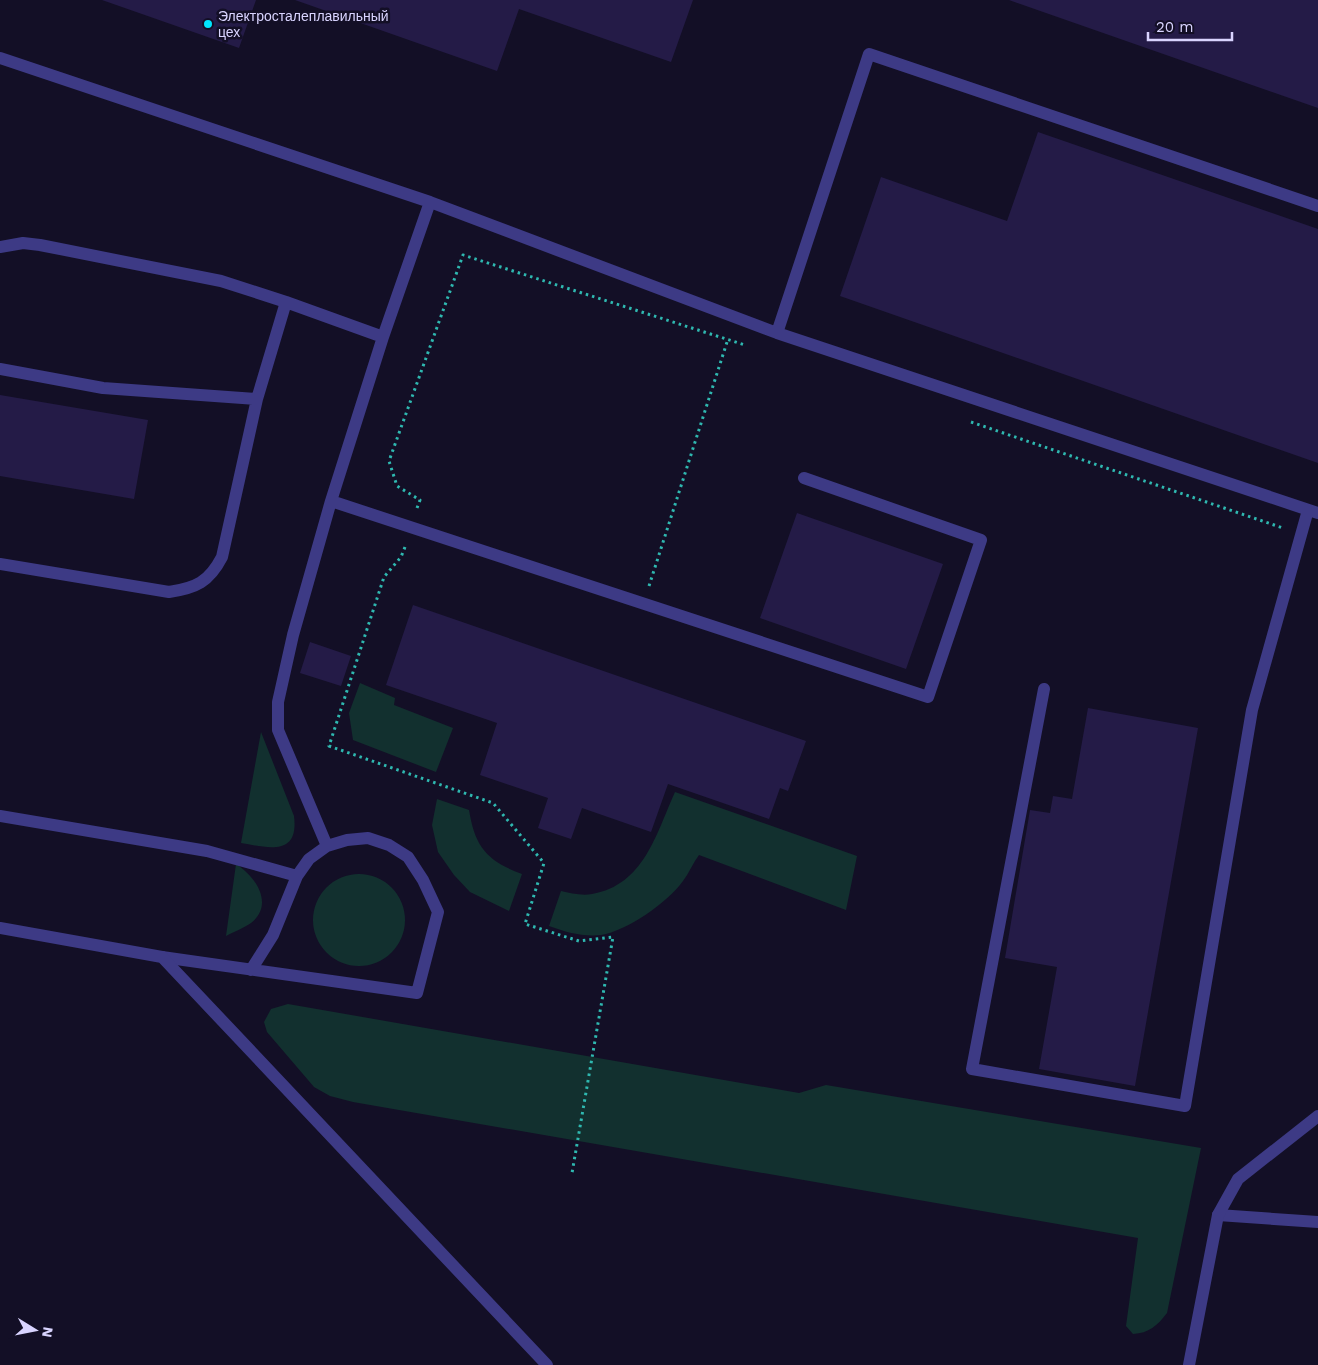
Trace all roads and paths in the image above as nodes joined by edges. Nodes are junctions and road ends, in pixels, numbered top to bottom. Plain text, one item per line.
1 (0, 58) edge
2 (430, 202) junction
3 (1318, 206) edge
4 (0, 247) edge
5 (286, 302) junction
6 (736, 317) junction
7 (777, 333) junction
8 (383, 338) junction
9 (728, 340) junction
10 (747, 346) dead end
11 (0, 369) edge
12 (257, 399) junction
13 (964, 419) dead end
14 (804, 478) dead end
15 (332, 501) junction
16 (1313, 511) edge
17 (412, 527) junction
18 (1302, 534) junction
19 (0, 564) edge
20 (643, 603) junction
21 (1044, 689) dead end
22 (0, 816) edge
23 (327, 846) junction
24 (297, 876) junction
25 (0, 928) edge
26 (162, 957) junction
27 (251, 970) junction
28 (1318, 1116) edge
29 (572, 1173) dead end
30 (1218, 1215) junction
31 (1318, 1222) edge
32 (547, 1365) edge
33 (1189, 1365) edge

1 - 2 street
2 - 6 street
2 - 8 street
3 - 7 street
4 - 5 street
5 - 8 street
5 - 12 street
6 - 7 street
6 - 9 path
7 - 16 street
8 - 15 street
9 - 10 path
9 - 17 path
9 - 20 path
11 - 12 street
12 - 19 street
13 - 18 path
14 - 20 street
15 - 17 street
15 - 23 street
16 - 18 street
17 - 20 street
17 - 29 path
18 - 21 street
22 - 24 street
23 - 24 street
23 - 27 street
24 - 27 street
25 - 26 street
26 - 27 street
26 - 32 street
28 - 30 street
30 - 31 street
30 - 33 street

